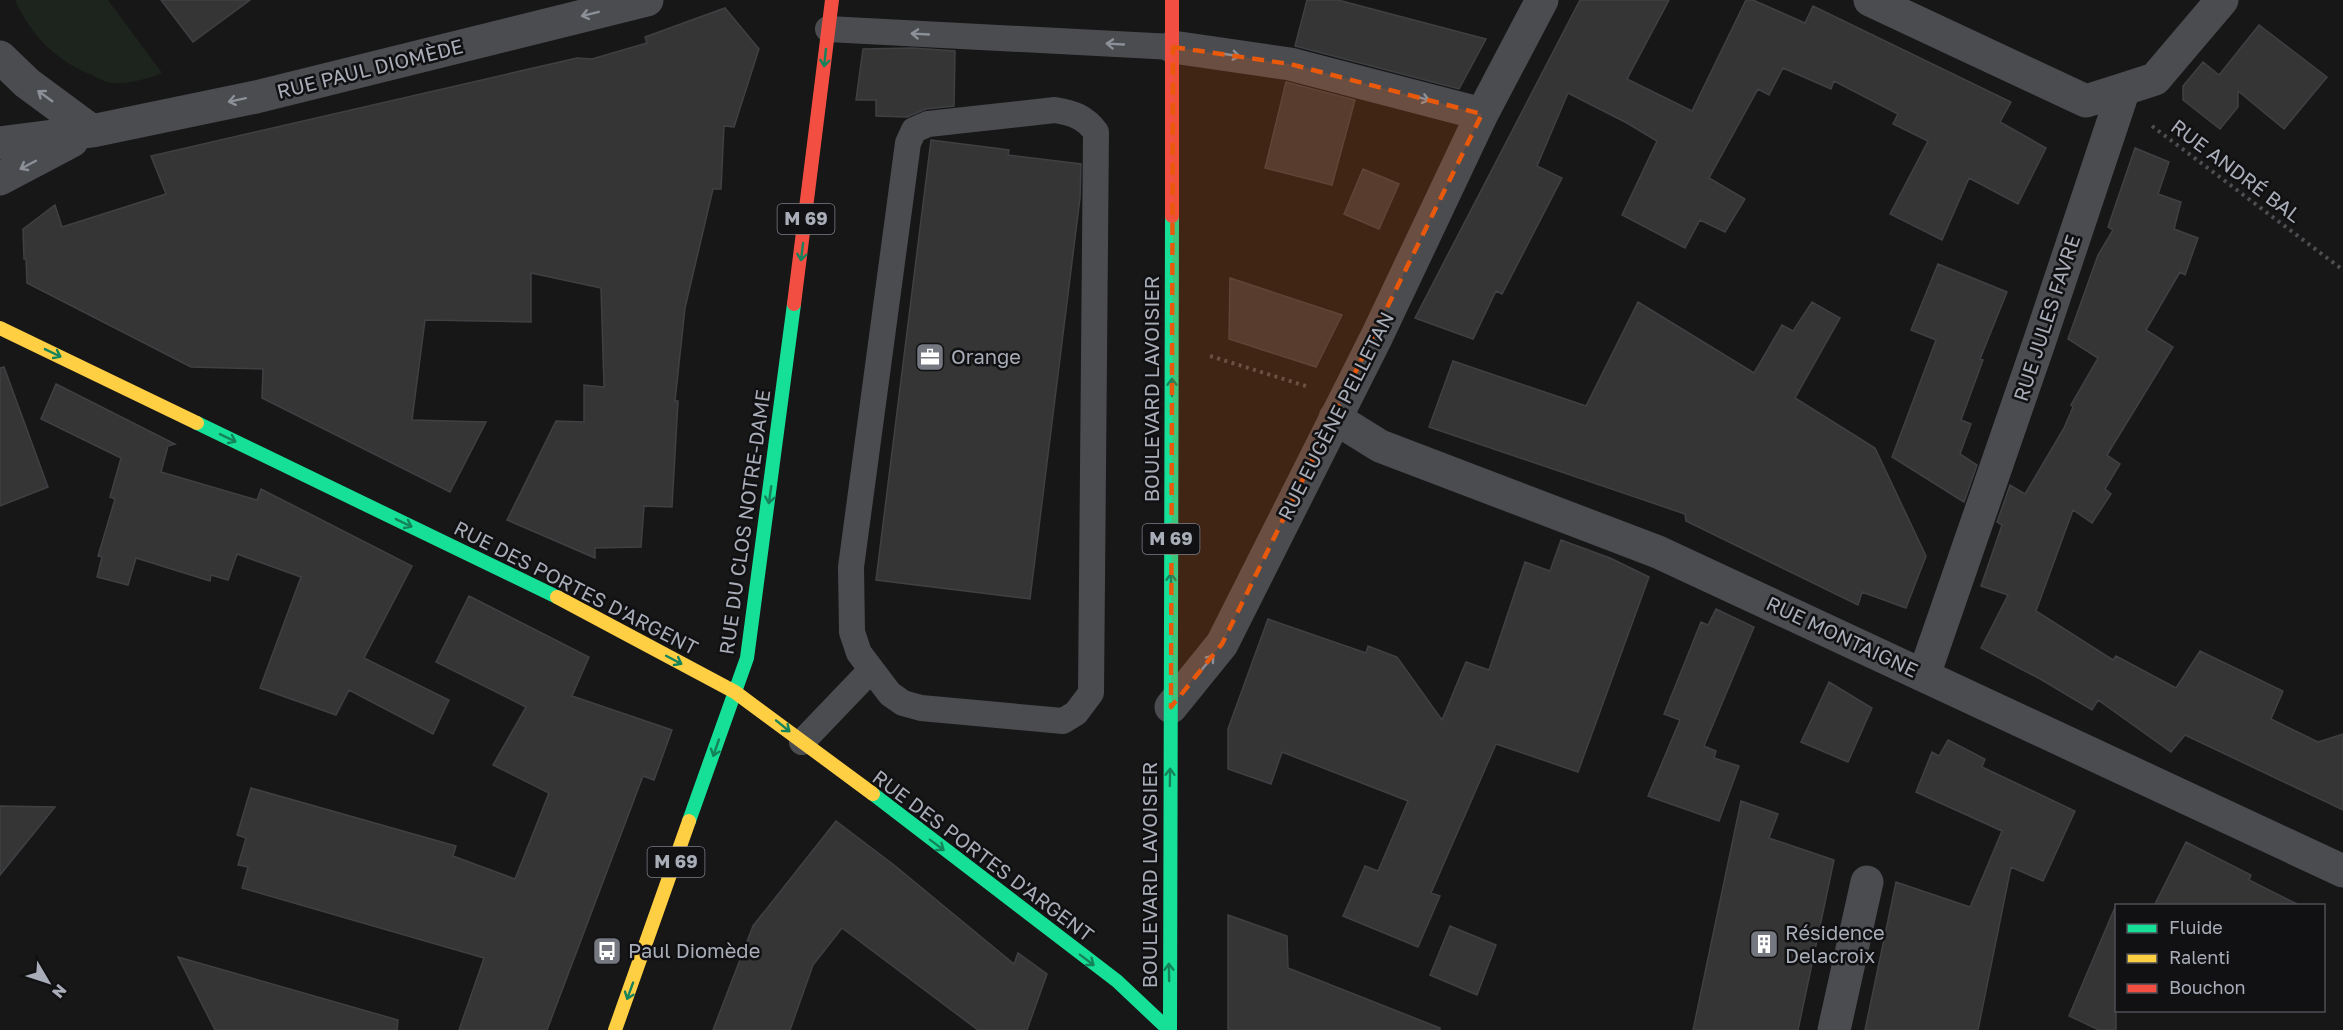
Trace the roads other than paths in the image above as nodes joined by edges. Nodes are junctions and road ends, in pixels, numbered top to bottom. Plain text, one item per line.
1 (647, 0) edge
2 (832, 0) edge
3 (1172, 0) edge
4 (1542, 0) edge
5 (1870, 0) edge
6 (2222, 0) edge
7 (828, 29) junction
8 (1173, 47) junction
9 (0, 57) edge
10 (2124, 89) junction
11 (1482, 114) junction
12 (92, 131) junction
13 (0, 143) edge
14 (0, 179) edge
15 (0, 328) edge
16 (1335, 418) junction
17 (871, 670) junction
18 (1924, 675) junction
19 (735, 693) junction
20 (1171, 707) junction
21 (802, 742) junction
22 (2343, 871) edge
23 (1867, 882) dead end
24 (615, 1030) edge
25 (1169, 1030) edge
26 (1834, 1030) edge

1 -> 12 street, RUE PAUL DIOMÈDE
2 - 7 main road, RUE DU CLOS NOTRE-DAME / M 69
3 - 8 main road, BOULEVARD LAVOISIER / M 69
4 - 11 street, RUE EUGÈNE PELLETAN
5 - 10 street
6 - 10 street
8 -> 7 lane
7 -> 19 main road, RUE DU CLOS NOTRE-DAME / M 69
8 -> 11 street
20 -> 8 main road, BOULEVARD LAVOISIER / M 69
12 -> 9 street
10 - 18 street, RUE JULES FAVRE
11 - 16 street, RUE EUGÈNE PELLETAN
12 - 13 street, RUE PAUL DIOMÈDE
12 -> 14 street, RUE PAUL DIOMÈDE
15 -> 19 main road, RUE DES PORTES D'ARGENT
16 - 18 street, RUE MONTAIGNE
20 -> 16 street, RUE EUGÈNE PELLETAN
17 - 17 lane
17 - 21 lane
18 - 22 street, RUE MONTAIGNE
19 -> 21 main road, RUE DES PORTES D'ARGENT
19 -> 24 main road, RUE DU CLOS NOTRE-DAME / M 69
25 -> 20 main road, BOULEVARD LAVOISIER / M 69
21 -> 25 main road, RUE DES PORTES D'ARGENT
23 - 26 street

